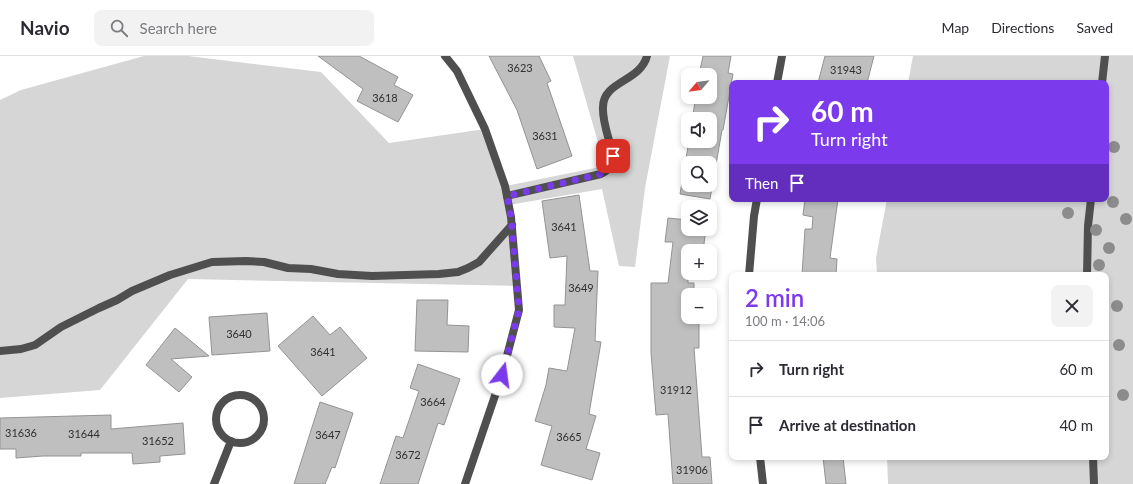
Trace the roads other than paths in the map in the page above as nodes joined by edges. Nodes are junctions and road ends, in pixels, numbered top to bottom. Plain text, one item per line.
1 (445, 56) edge
2 (647, 56) edge
3 (782, 56) edge
4 (1105, 56) edge
5 (778, 80) edge
6 (1102, 80) edge
7 (507, 196) junction
8 (756, 202) edge
9 (1091, 202) edge
10 (512, 225) junction
11 (749, 272) edge
12 (1087, 272) edge
13 (0, 351) edge
14 (231, 440) junction
15 (760, 460) edge
16 (1094, 460) edge
17 (214, 484) edge
18 (465, 484) edge
19 (763, 484) edge
20 (1094, 484) edge

1 - 7 street
2 - 7 street
3 - 5 street
4 - 6 street
7 - 10 street
8 - 11 street
9 - 12 street
10 - 13 street
10 - 18 street
14 - 14 street
14 - 17 street
15 - 19 street
16 - 20 street

